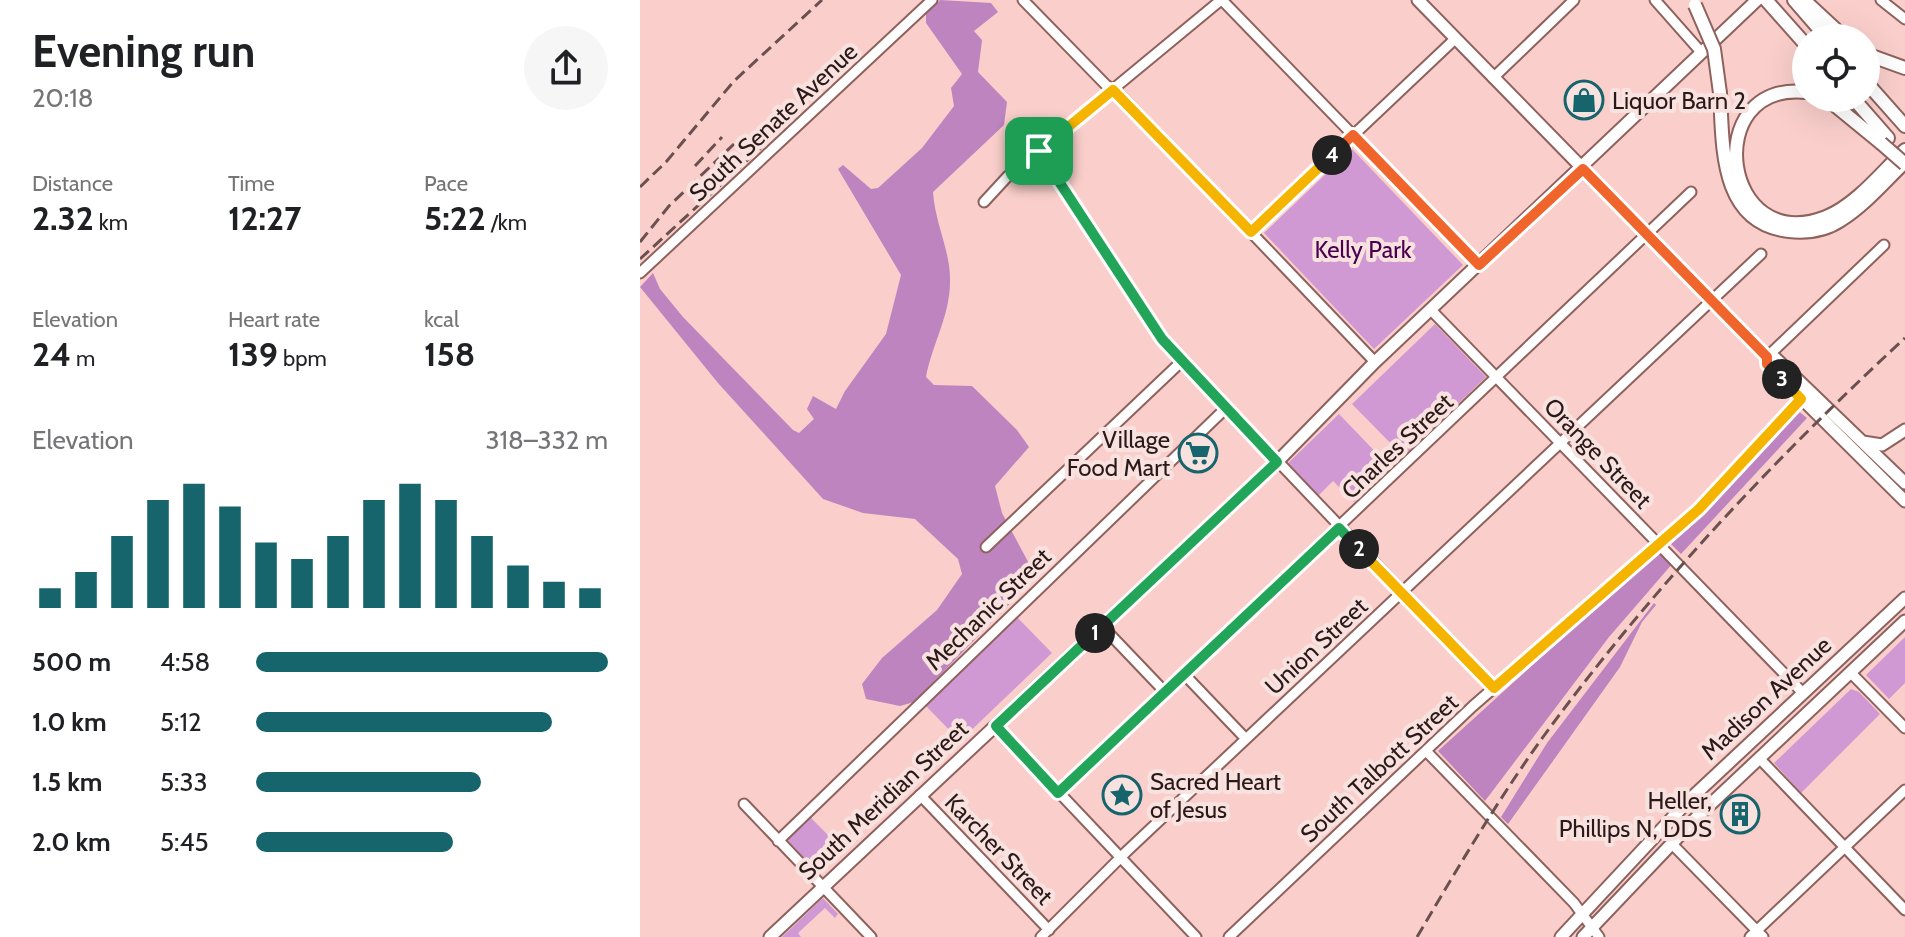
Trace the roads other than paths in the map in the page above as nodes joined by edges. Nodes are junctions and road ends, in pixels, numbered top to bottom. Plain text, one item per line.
1 (932, 0) edge
2 (1023, 0) edge
3 (1222, 0) edge
4 (1574, 0) edge
5 (1655, 0) edge
6 (1757, 0) edge
7 (1766, 0) edge
8 (1425, 2) edge
9 (1694, 2) edge
10 (1888, 2) edge
11 (1802, 3) edge
12 (1905, 19) edge
13 (1817, 24) edge
14 (1828, 24) edge
15 (1792, 30) edge
16 (1455, 39) junction
17 (1701, 52) junction
18 (1880, 59) edge
19 (1905, 68) edge
20 (1493, 78) junction
21 (1113, 90) junction
22 (1792, 93) edge
23 (1880, 98) edge
24 (1845, 112) edge
25 (1863, 112) edge
26 (1904, 125) edge
27 (1353, 135) junction
28 (1885, 141) junction
29 (1905, 150) edge
30 (1039, 151) junction
31 (1905, 162) edge
32 (1583, 169) junction
33 (1691, 192) dead end
34 (984, 202) dead end
35 (1251, 232) junction
36 (1647, 235) junction
37 (1884, 245) dead end
38 (1761, 254) dead end
39 (1479, 265) junction
40 (640, 273) edge
41 (1711, 300) junction
42 (1431, 310) junction
43 (1767, 357) junction
44 (1182, 361) junction
45 (1375, 362) junction
46 (1497, 378) junction
47 (1801, 399) junction
48 (1226, 408) junction
49 (1905, 430) edge
50 (1856, 439) junction
51 (1560, 442) junction
52 (1277, 462) junction
53 (1905, 483) edge
54 (1905, 501) edge
55 (1339, 528) junction
56 (1659, 544) junction
57 (986, 547) dead end
58 (1402, 592) junction
59 (1905, 598) edge
60 (1905, 621) edge
61 (1102, 626) junction
62 (1850, 672) junction
63 (1184, 674) junction
64 (1494, 688) junction
65 (1165, 692) junction
66 (1803, 693) junction
67 (996, 726) junction
68 (1905, 728) edge
69 (1246, 739) junction
70 (1426, 751) junction
71 (1759, 758) junction
72 (1905, 790) edge
73 (1058, 793) junction
74 (920, 795) junction
75 (744, 804) dead end
76 (778, 841) junction
77 (1671, 843) junction
78 (1845, 848) junction
79 (1122, 859) junction
80 (822, 887) junction
81 (1905, 910) edge
82 (1581, 914) junction
83 (1045, 933) edge
84 (1591, 934) edge
85 (1757, 935) edge
86 (770, 937) edge
87 (871, 937) edge
88 (1196, 937) edge
89 (1229, 937) edge
90 (1561, 937) edge

1 - 40 street, South Senate Avenue
2 - 21 street
3 - 21 street
3 - 27 street
4 - 20 street
5 - 17 street
6 - 17 main road, South Meridian Street
7 - 15 highway
8 - 16 main road
9 - 31 highway, bridge
10 - 12 street
11 - 13 highway
11 - 14 highway
16 - 20 main road
16 - 27 street
17 - 32 main road, South Meridian Street
18 - 19 highway
20 - 32 main road
21 - 30 street
21 - 35 street
22 - 29 highway
23 - 26 highway
24 - 28 highway
25 - 28 highway
27 - 35 street
27 - 39 street
28 - 31 highway, bridge
30 - 34 street
30 - 44 street
32 - 36 main road
32 - 39 main road, South Meridian Street
33 - 36 street, Charles Street
35 - 45 street
36 - 41 main road
36 - 46 street, Charles Street
37 - 43 street
38 - 41 street, Union Street
39 - 42 main road, South Meridian Street
41 - 43 main road
41 - 51 street, Union Street
42 - 45 main road, South Meridian Street
42 - 46 street, Orange Street
43 - 47 main road
43 - 50 main road
44 - 48 street
44 - 57 street
45 - 52 main road, South Meridian Street
46 - 51 street, Orange Street
46 - 55 street, Charles Street
47 - 54 main road
47 - 56 street, South Talbott Street
48 - 52 street
48 - 76 street, Mechanic Street
49 - 50 main road
50 - 53 main road
51 - 56 street, Orange Street
51 - 58 street, Union Street
52 - 55 street
52 - 61 main road, South Meridian Street
55 - 58 street
55 - 63 street, Charles Street
56 - 64 street, South Talbott Street
56 - 66 street, Orange Street
58 - 64 street
58 - 69 street, Union Street
59 - 66 main road, Madison Avenue
60 - 62 main road, Madison Avenue
61 - 65 street
61 - 67 main road, South Meridian Street
62 - 68 street
62 - 71 main road, Madison Avenue
63 - 65 street, Charles Street
63 - 69 street
64 - 70 street, South Talbott Street
65 - 73 street, Charles Street
66 - 82 main road, Madison Avenue
67 - 73 street
67 - 74 main road, South Meridian Street
69 - 79 street, Union Street
70 - 82 street
70 - 89 street, South Talbott Street
71 - 77 main road, Madison Avenue
71 - 78 street
72 - 78 street
73 - 79 street
74 - 80 main road, South Meridian Street
74 - 83 street, Karcher Street
75 - 76 street
76 - 80 street
77 - 84 main road, Madison Avenue
77 - 85 street
78 - 81 street
78 - 85 street
79 - 83 street, Union Street
79 - 88 street
80 - 86 main road, South Meridian Street
80 - 87 street
82 - 84 street
82 - 90 main road, Madison Avenue

